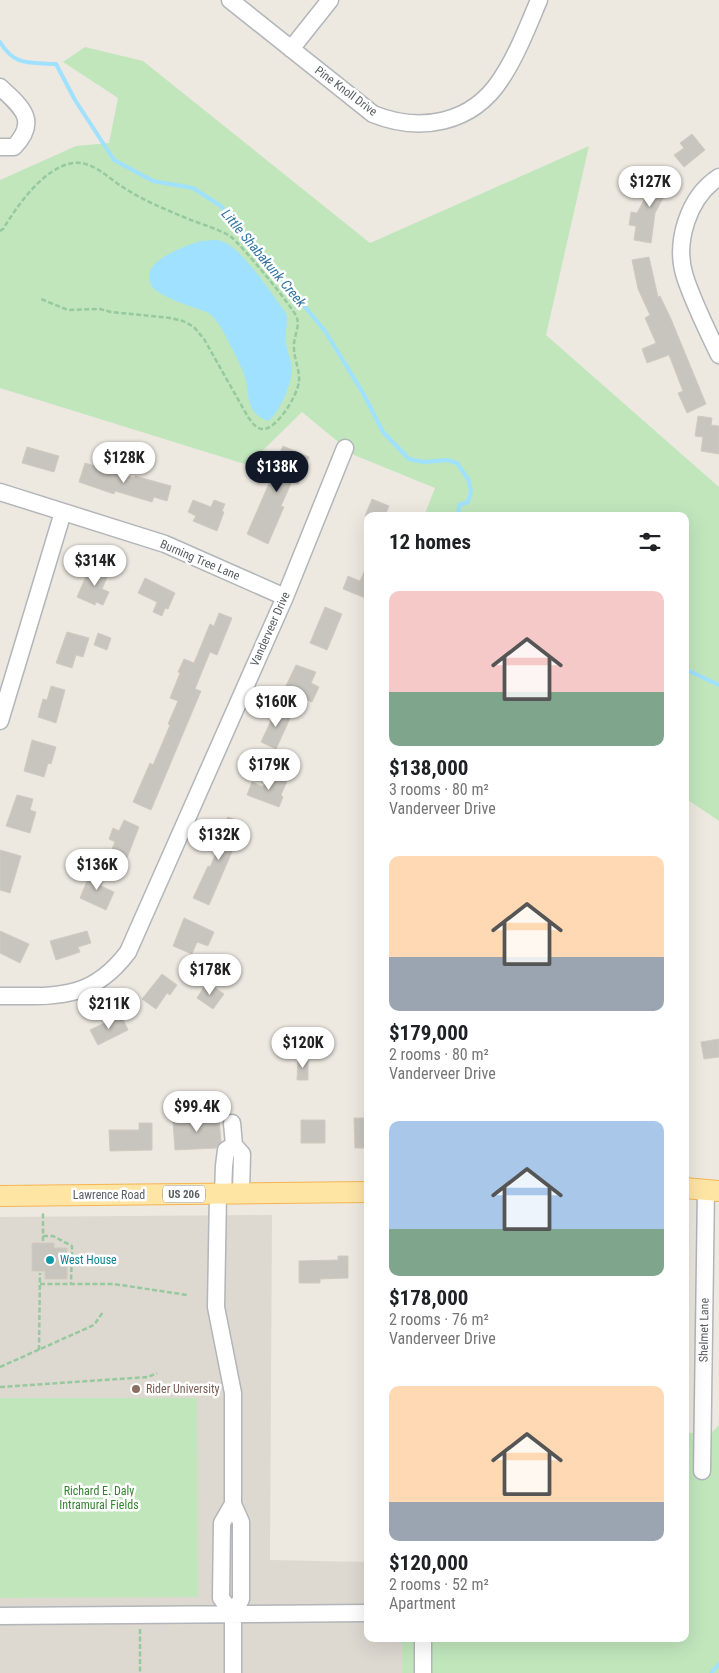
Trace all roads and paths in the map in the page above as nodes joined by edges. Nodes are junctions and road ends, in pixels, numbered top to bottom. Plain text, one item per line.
1 (230, 0) edge
2 (330, 0) edge
3 (539, 0) edge
4 (292, 49) junction
5 (0, 87) edge
6 (0, 147) edge
7 (719, 177) edge
8 (0, 231) edge
9 (40, 299) dead end
10 (719, 355) edge
11 (346, 448) dead end
12 (0, 492) edge
13 (63, 512) junction
14 (284, 597) junction
15 (0, 721) edge
16 (0, 996) edge
17 (232, 1123) dead end
18 (689, 1188) edge
19 (713, 1190) edge
20 (364, 1192) edge
21 (227, 1194) junction
22 (0, 1196) edge
23 (43, 1211) dead end
24 (43, 1236) junction
25 (43, 1241) dead end
26 (40, 1273) dead end
27 (40, 1284) junction
28 (71, 1284) junction
29 (187, 1295) dead end
30 (103, 1312) dead end
31 (39, 1350) junction
32 (0, 1367) edge
33 (157, 1373) dead end
34 (0, 1387) edge
35 (702, 1471) dead end
36 (364, 1613) edge
37 (233, 1614) junction
38 (140, 1615) junction
39 (0, 1616) edge
40 (423, 1642) edge
41 (140, 1673) edge
42 (233, 1673) edge
43 (423, 1673) edge

1 - 4 street, Pine Knoll Drive
2 - 4 street
3 - 4 street, Pine Knoll Drive
5 - 6 street
7 - 10 street
8 - 9 path
11 - 14 street, Vanderveer Drive
12 - 13 street, Burning Tree Lane
13 - 14 street, Burning Tree Lane
13 - 15 street
14 - 16 street, Vanderveer Drive
17 - 21 street
18 - 19 main road
19 - 35 street, Shelmet Lane
20 - 21 main road, Lawrence Road / US 206
21 - 22 main road, Lawrence Road / US 206
21 - 37 street
23 - 24 path
24 - 25 path
24 - 28 path
26 - 27 path
27 - 28 path
27 - 31 path
28 - 29 path
30 - 31 path
31 - 32 path
33 - 34 path
36 - 37 street
37 - 38 street
37 - 42 street
38 - 39 street
38 - 41 path
40 - 43 street

